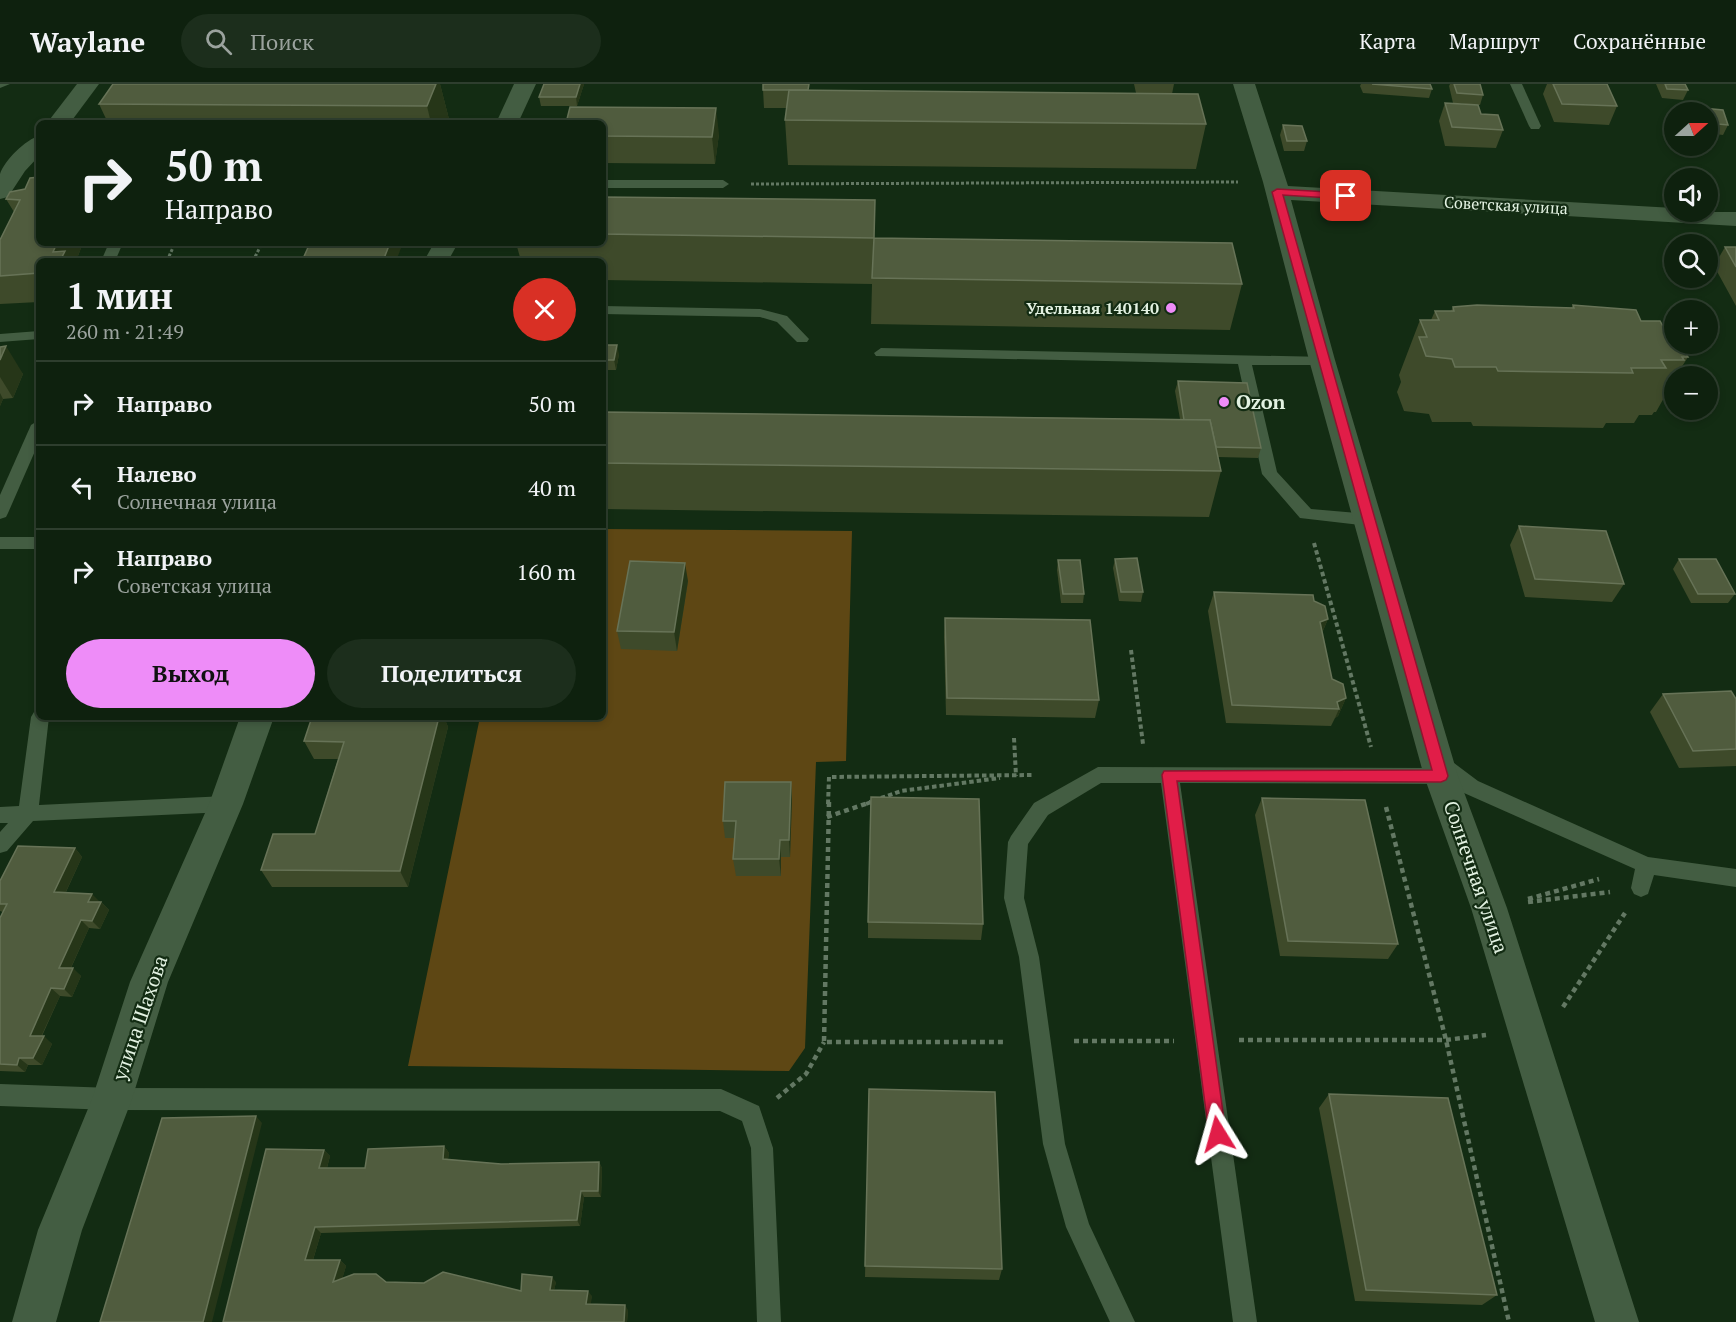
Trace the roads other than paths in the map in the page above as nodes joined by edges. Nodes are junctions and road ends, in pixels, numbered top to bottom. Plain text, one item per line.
1 (88, 84) edge
2 (525, 84) edge
3 (1244, 84) edge
4 (1516, 84) edge
5 (61, 120) edge
6 (508, 120) edge
7 (1535, 126) dead end
8 (36, 146) edge
9 (606, 184) edge
10 (723, 184) road end
11 (1276, 187) junction
12 (0, 192) edge
13 (1736, 219) edge
14 (606, 310) edge
15 (36, 335) edge
16 (0, 338) edge
17 (802, 339) dead end
18 (881, 353) dead end
19 (1244, 360) junction
20 (1323, 360) junction
21 (36, 432) edge
22 (0, 513) edge
23 (1369, 520) junction
24 (0, 543) edge
25 (36, 543) edge
26 (40, 720) edge
27 (256, 720) edge
28 (1440, 769) junction
29 (1169, 775) junction
30 (226, 804) junction
31 (28, 814) junction
32 (0, 815) edge
33 (0, 845) edge
34 (1646, 865) junction
35 (1736, 878) edge
36 (1641, 888) road end
37 (0, 1095) edge
38 (112, 1099) junction
39 (34, 1322) edge
40 (769, 1322) edge
41 (1123, 1322) edge
42 (1245, 1322) edge
43 (1617, 1322) edge

1 - 5 street
2 - 6 street
3 - 11 street, Солнечная улица
4 - 7 lane
8 - 12 street
9 - 10 lane
11 - 13 street, Советская улица
11 - 20 street, Солнечная улица
14 - 17 lane
15 - 16 lane
18 - 19 lane
19 - 20 lane
19 - 23 lane
20 - 23 street, Солнечная улица
21 - 22 lane
23 - 28 street, Солнечная улица
24 - 25 lane
26 - 31 lane
27 - 30 street, улица Шахова
28 - 29 lane
28 - 34 lane
28 - 43 street, Солнечная улица
29 - 41 lane
29 - 42 lane
30 - 31 lane
30 - 38 street, улица Шахова
31 - 32 lane
31 - 33 lane
34 - 35 lane
34 - 36 lane
37 - 38 lane
38 - 39 street, улица Шахова
38 - 40 lane

